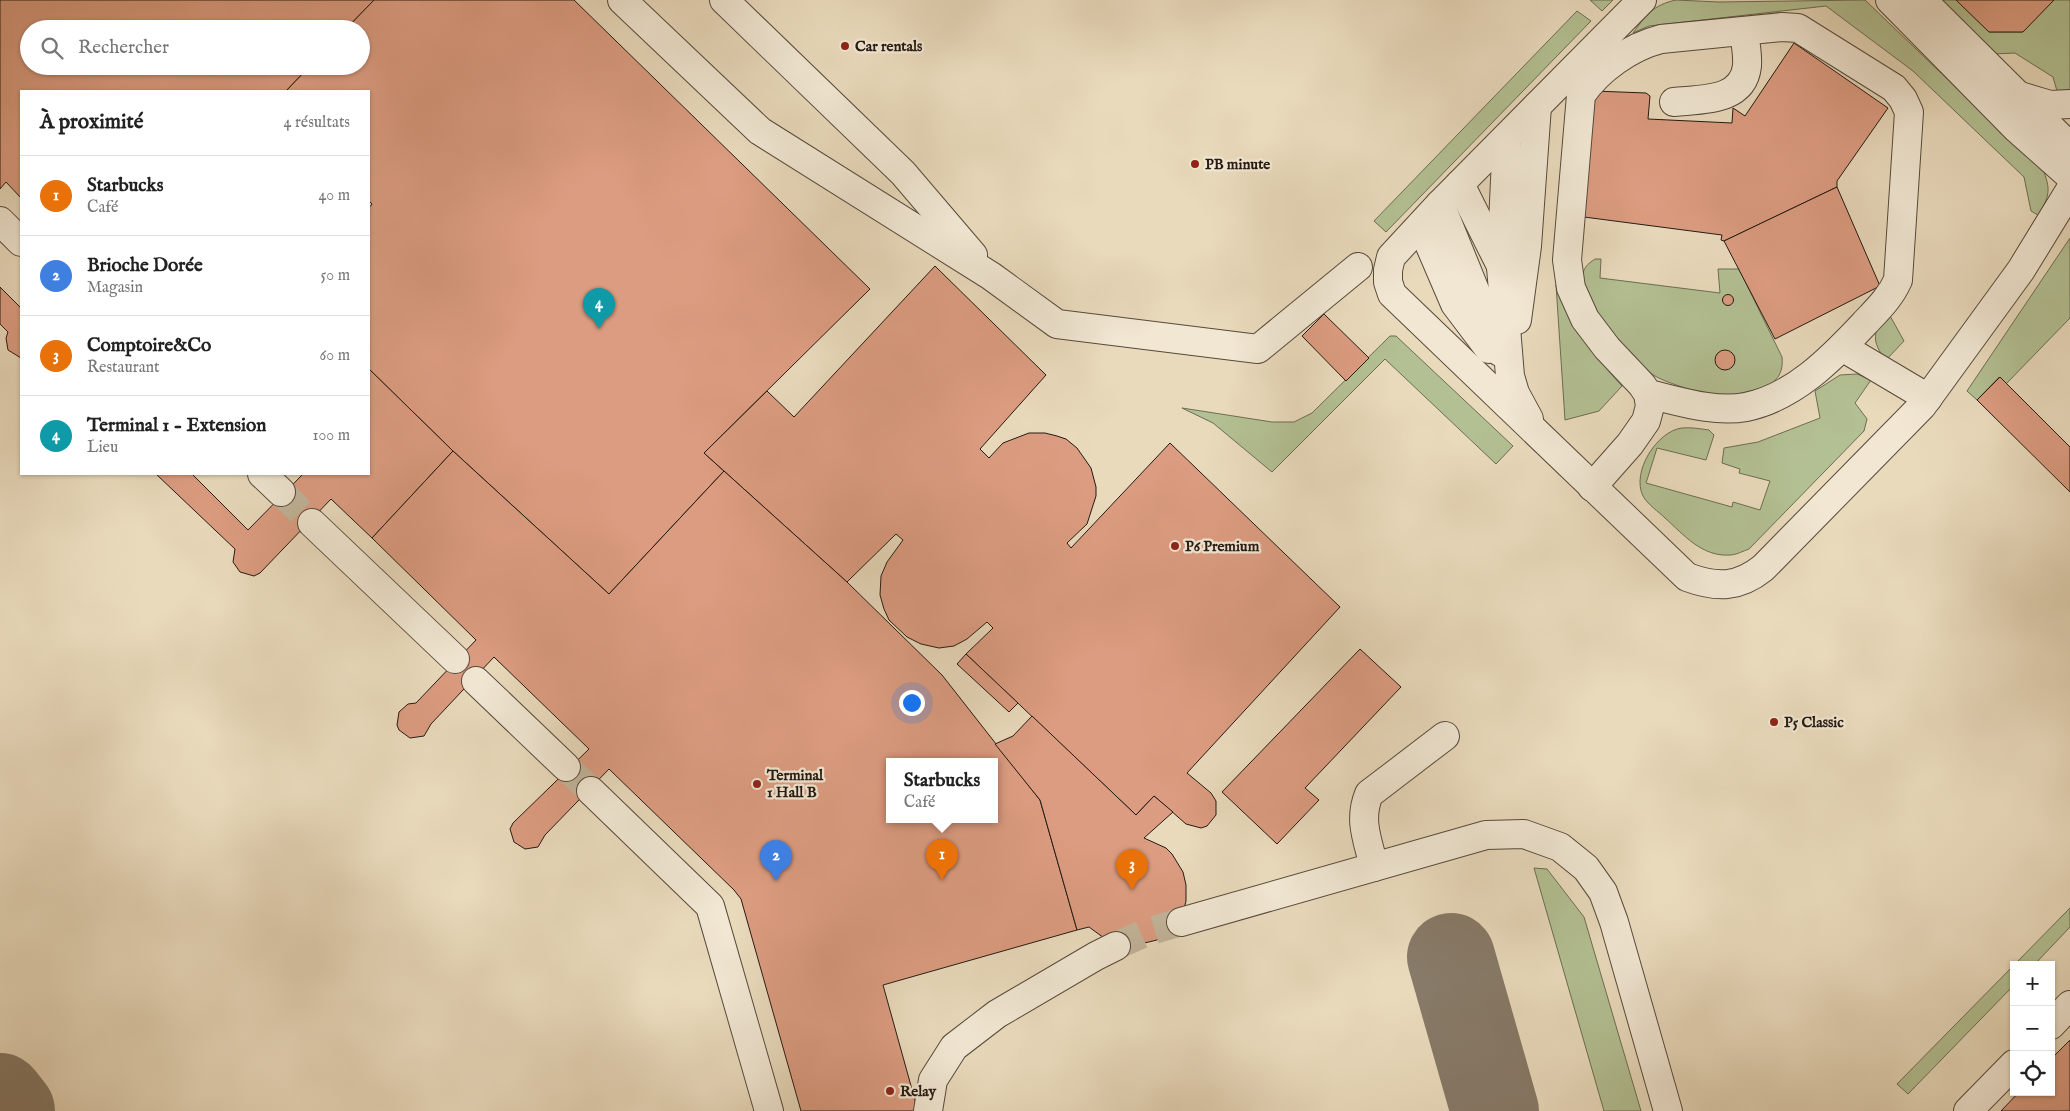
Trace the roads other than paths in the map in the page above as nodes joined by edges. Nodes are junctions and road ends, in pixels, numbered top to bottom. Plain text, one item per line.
1 (622, 0) edge
2 (724, 0) edge
3 (1642, 0) edge
4 (1890, 0) edge
5 (1922, 0) edge
6 (1744, 30) junction
7 (2019, 96) junction
8 (1674, 102) dead end
9 (2070, 104) edge
10 (1537, 106) junction
11 (1507, 137) junction
12 (2070, 146) edge
13 (2070, 176) edge
14 (1460, 184) junction
15 (2070, 190) edge
16 (1440, 204) junction
17 (0, 221) edge
18 (1421, 225) junction
19 (20, 241) edge
20 (1358, 267) dead end
21 (1502, 267) junction
22 (991, 276) junction
23 (1842, 347) junction
24 (1510, 376) junction
25 (1648, 394) junction
26 (1928, 398) junction
27 (1540, 438) junction
28 (1592, 487) junction
29 (312, 522) tunnel mouth
30 (454, 659) dead end
31 (476, 681) dead end
32 (1445, 736) dead end
33 (566, 767) tunnel mouth
34 (591, 791) tunnel mouth
35 (1374, 867) junction
36 (1181, 922) tunnel mouth
37 (1116, 946) tunnel mouth
38 (2070, 1005) edge
39 (2055, 1021) edge
40 (2010, 1068) edge
41 (769, 1111) edge
42 (928, 1111) edge
43 (1668, 1111) edge
44 (1968, 1111) edge

1 - 22 street
2 - 22 street
3 - 10 street
4 - 13 street
5 - 7 street
6 - 8 street
6 - 23 street
6 - 25 street
7 - 9 street
7 - 12 street
10 - 11 street
10 - 24 street
11 - 14 street
11 - 21 street
14 - 16 street
14 - 21 street
15 - 26 street
16 - 18 street
16 - 24 street
17 - 19 street
18 - 24 street
18 - 27 street
20 - 22 street
21 - 24 street
23 - 25 street
23 - 26 street
24 - 27 street
25 - 28 street
26 - 28 street
27 - 28 street
29 - 30 street
31 - 33 street
32 - 35 street
34 - 41 street
35 - 36 street
35 - 43 street
37 - 42 street
38 - 39 street
40 - 44 street

